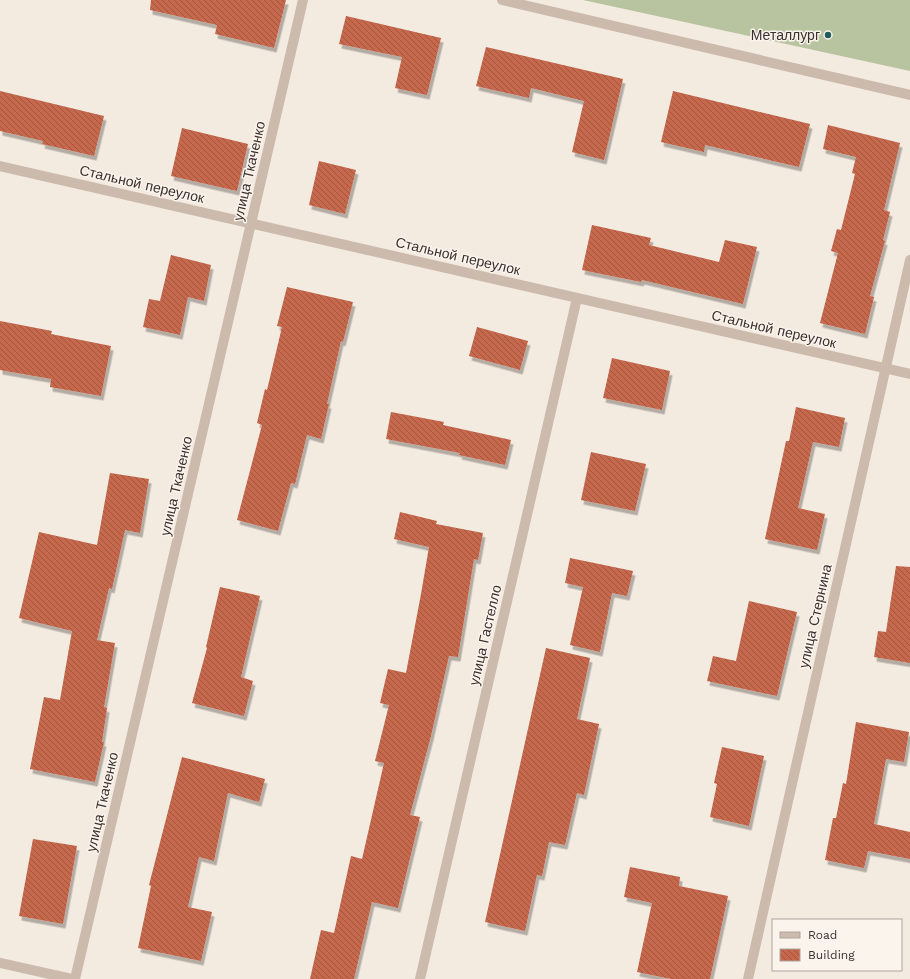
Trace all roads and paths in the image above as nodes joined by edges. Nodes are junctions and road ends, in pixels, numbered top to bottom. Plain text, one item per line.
1 (303, 0) edge
2 (502, 0) edge
3 (910, 94) edge
4 (0, 166) edge
5 (251, 223) junction
6 (910, 260) edge
7 (577, 298) junction
8 (885, 369) junction
9 (910, 374) edge
10 (0, 963) edge
11 (74, 979) edge
12 (420, 979) edge
13 (748, 979) edge

1 - 5 street, улица Ткаченко
2 - 3 street
4 - 5 street, Стальной переулок
5 - 7 street, Стальной переулок
5 - 11 street, улица Ткаченко
6 - 8 street, улица Стернина
7 - 8 street, Стальной переулок
7 - 12 street, улица Гастелло
8 - 9 street, Стальной переулок
8 - 13 street, улица Стернина
10 - 11 street

